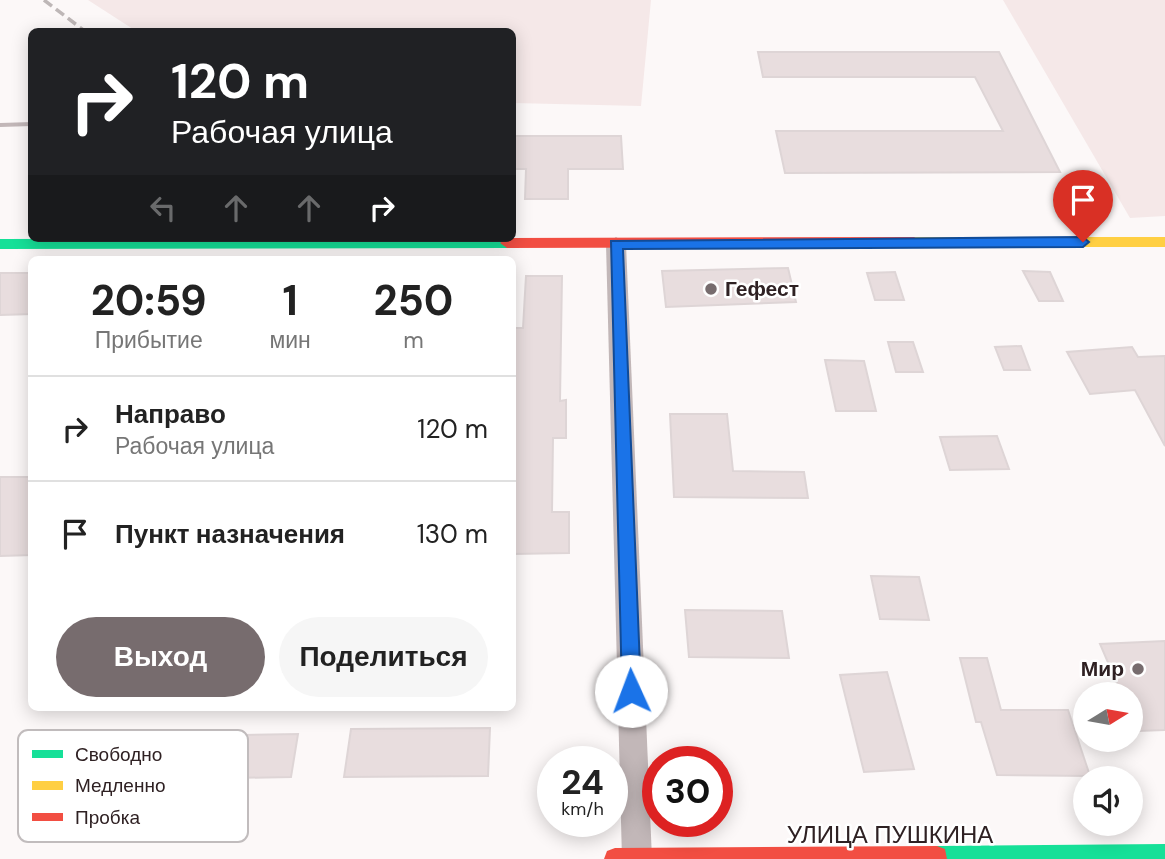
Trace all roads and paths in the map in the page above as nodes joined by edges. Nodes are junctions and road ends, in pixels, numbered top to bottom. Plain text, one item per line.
1 (28, 124) edge
2 (0, 125) edge
3 (161, 242) edge
4 (367, 242) edge
5 (1165, 242) edge
6 (0, 244) edge
7 (616, 244) junction
8 (1165, 855) edge
9 (615, 859) edge
10 (637, 859) edge

1 - 2 lane
3 - 6 street
4 - 7 street
5 - 7 street
7 - 10 street
8 - 10 street, УЛИЦА ПУШКИНА
9 - 10 street, УЛИЦА ПУШКИНА

